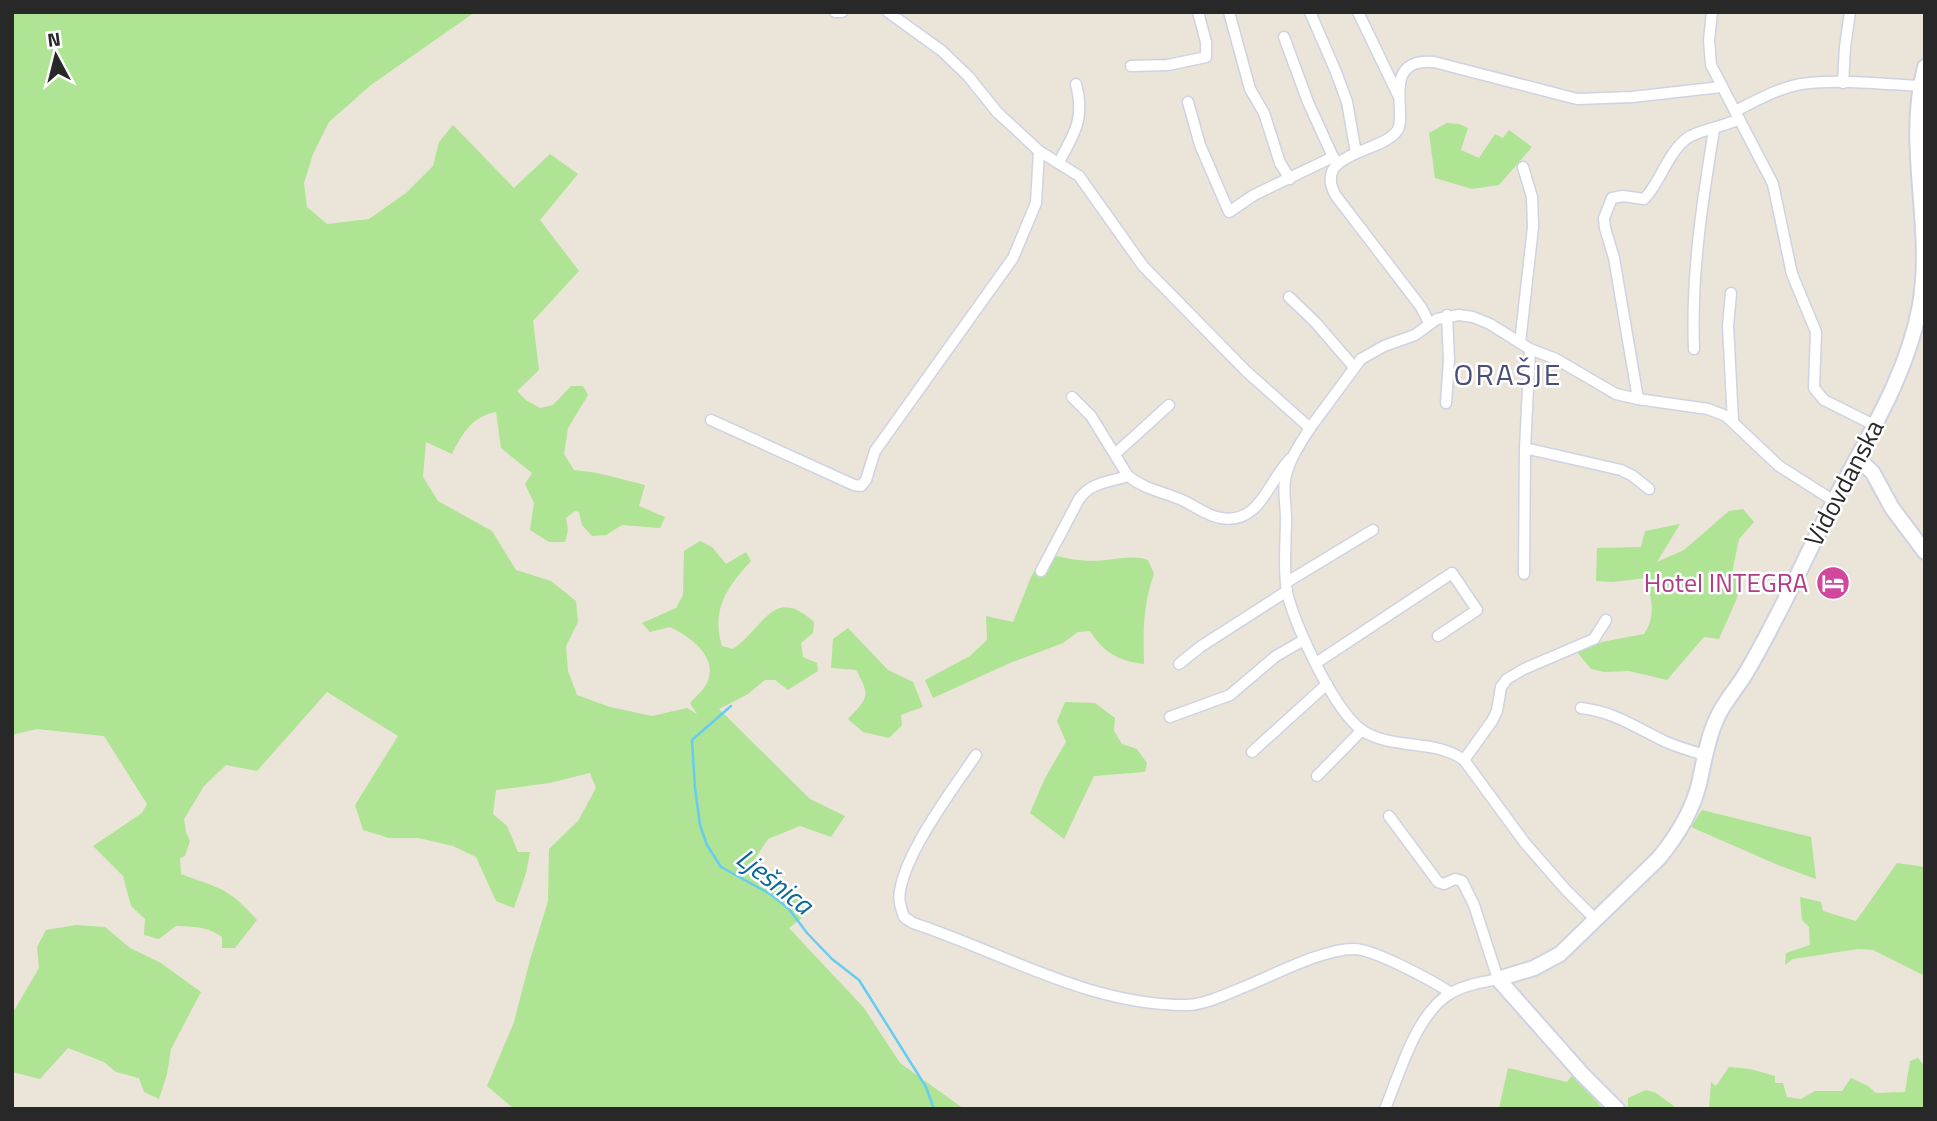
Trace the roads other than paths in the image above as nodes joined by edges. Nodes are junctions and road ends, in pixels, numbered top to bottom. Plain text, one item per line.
1 (835, 12) edge
2 (842, 12) edge
3 (888, 12) edge
4 (1198, 12) edge
5 (1229, 12) edge
6 (1310, 12) edge
7 (1358, 12) edge
8 (1712, 12) edge
9 (1850, 12) edge
10 (1284, 37) dead end
11 (1132, 66) dead end
12 (1925, 67) edge
13 (1843, 83) junction
14 (1076, 85) dead end
15 (1921, 86) junction
16 (1721, 87) junction
17 (1398, 95) junction
18 (1188, 102) dead end
19 (1737, 115) junction
20 (1714, 130) junction
21 (1039, 151) junction
22 (1356, 153) junction
23 (1335, 161) junction
24 (1059, 162) junction
25 (1523, 167) dead end
26 (1290, 179) junction
27 (1923, 221) edge
28 (1731, 293) dead end
29 (1289, 297) dead end
30 (1447, 316) junction
31 (1429, 323) junction
32 (1525, 346) junction
33 (1694, 349) dead end
34 (1353, 366) junction
35 (1072, 397) dead end
36 (1638, 399) junction
37 (1446, 403) dead end
38 (1169, 405) dead end
39 (711, 420) dead end
40 (1733, 421) junction
41 (1876, 426) junction
42 (1310, 428) junction
43 (1525, 448) junction
44 (1115, 454) junction
45 (1293, 456) junction
46 (1858, 458) junction
47 (1128, 476) junction
48 (1649, 489) dead end
49 (1834, 501) junction
50 (1373, 530) dead end
51 (1925, 552) edge
52 (1041, 571) dead end
53 (1524, 574) dead end
54 (1287, 587) junction
55 (1606, 620) dead end
56 (1438, 636) dead end
57 (1304, 640) junction
58 (1316, 663) junction
59 (1179, 664) dead end
60 (1327, 684) junction
61 (1581, 708) dead end
62 (1170, 717) dead end
63 (1362, 730) junction
64 (1252, 752) dead end
65 (976, 755) dead end
66 (1705, 755) junction
67 (1464, 760) junction
68 (1317, 776) dead end
69 (1389, 816) dead end
70 (1596, 920) junction
71 (1497, 979) junction
72 (1451, 993) junction
73 (1385, 1109) edge
74 (1617, 1109) edge

1 - 2 street
3 - 21 street
4 - 11 street
5 - 26 street
6 - 22 street
7 - 17 street
8 - 16 street
9 - 13 street
10 - 23 street
12 - 15 street, Vidovdanska
13 - 15 street
13 - 19 street
14 - 24 street
15 - 27 street, Vidovdanska
16 - 17 street
16 - 19 street
17 - 22 street
18 - 26 street
19 - 20 street
19 - 41 street
20 - 33 street
20 - 36 street
21 - 24 street
21 - 39 street
22 - 23 street
23 - 26 street
23 - 31 street
24 - 42 street
25 - 32 street
27 - 41 street, Vidovdanska
28 - 40 street
29 - 34 street
30 - 31 street
30 - 32 street
30 - 37 street
31 - 34 street
32 - 36 street
32 - 43 street
34 - 42 street
35 - 44 street
36 - 40 street
38 - 44 street
40 - 49 street
41 - 46 street, Vidovdanska
42 - 45 street
43 - 48 street
43 - 53 street
44 - 47 street
45 - 47 street
45 - 54 street
46 - 49 street, Vidovdanska
46 - 51 street
47 - 52 street
49 - 66 street, Vidovdanska
50 - 54 street
54 - 57 street
54 - 59 street
55 - 67 street
56 - 58 street
57 - 58 street
57 - 62 street
58 - 60 street
60 - 63 street
60 - 64 street
61 - 66 street
63 - 67 street
63 - 68 street
65 - 72 street
66 - 70 street, Vidovdanska
67 - 70 street
69 - 71 street
70 - 71 street, Vidovdanska
71 - 72 street, Vidovdanska
71 - 74 street
72 - 73 street, Vidovdanska

